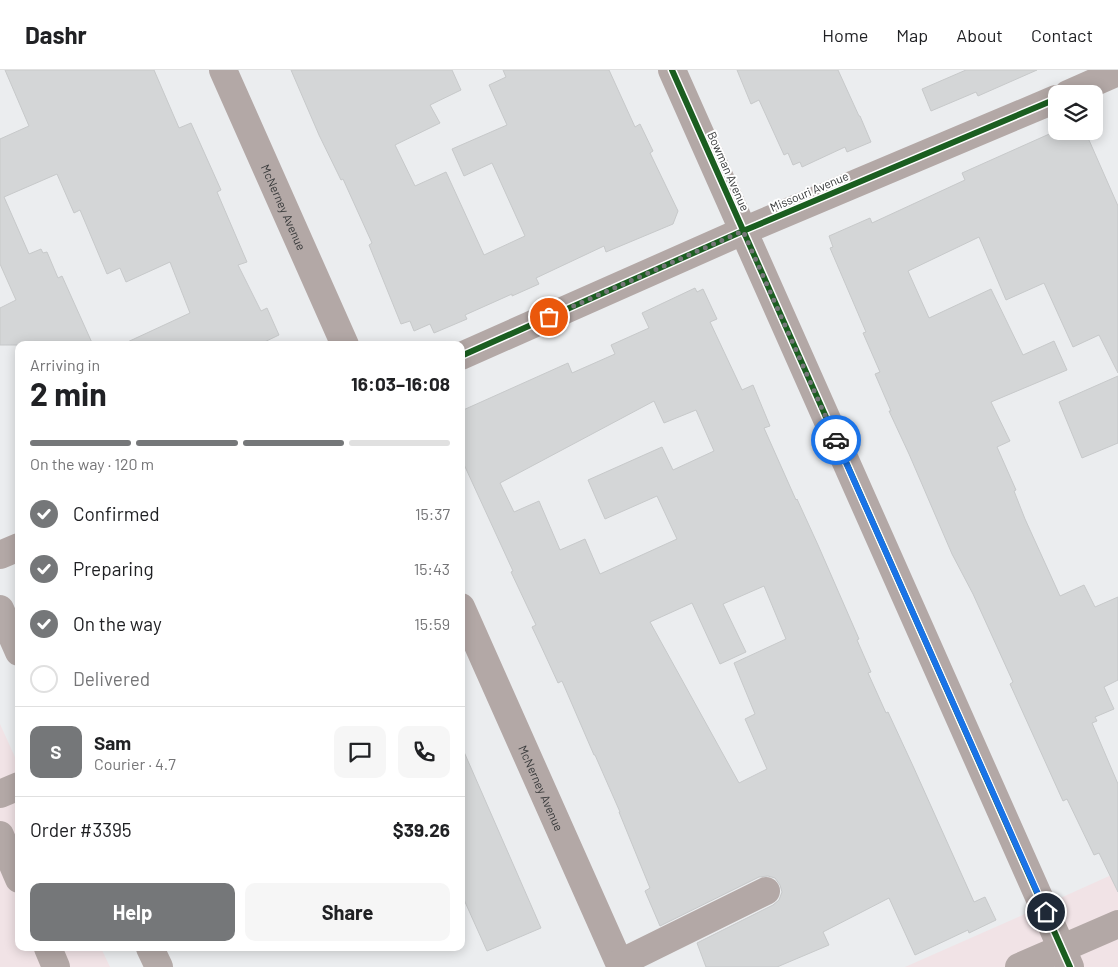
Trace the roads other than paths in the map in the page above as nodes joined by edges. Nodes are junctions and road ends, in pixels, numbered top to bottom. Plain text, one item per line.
1 (223, 70) edge
2 (672, 70) edge
3 (1118, 72) edge
4 (1088, 85) edge
5 (1048, 102) edge
6 (743, 231) junction
7 (343, 341) edge
8 (465, 354) edge
9 (15, 550) edge
10 (0, 556) edge
11 (0, 609) edge
12 (465, 616) edge
13 (15, 643) edge
14 (15, 788) edge
15 (0, 794) edge
16 (0, 835) edge
17 (15, 870) edge
18 (766, 891) dead end
19 (1118, 924) edge
20 (49, 951) edge
21 (151, 951) edge
22 (1066, 958) edge
23 (620, 965) edge
24 (56, 967) edge
25 (159, 967) edge
26 (1019, 967) edge

1 - 7 street, McNerney Avenue
2 - 6 street, Bowman Avenue
3 - 4 street
5 - 6 street, Missouri Avenue
6 - 8 street, Missouri Avenue
6 - 22 street, Bowman Avenue
9 - 10 street
11 - 13 main road
12 - 23 street, McNerney Avenue
14 - 15 street
16 - 17 street
18 - 23 street
19 - 22 street
20 - 24 street
21 - 25 main road
22 - 26 street

